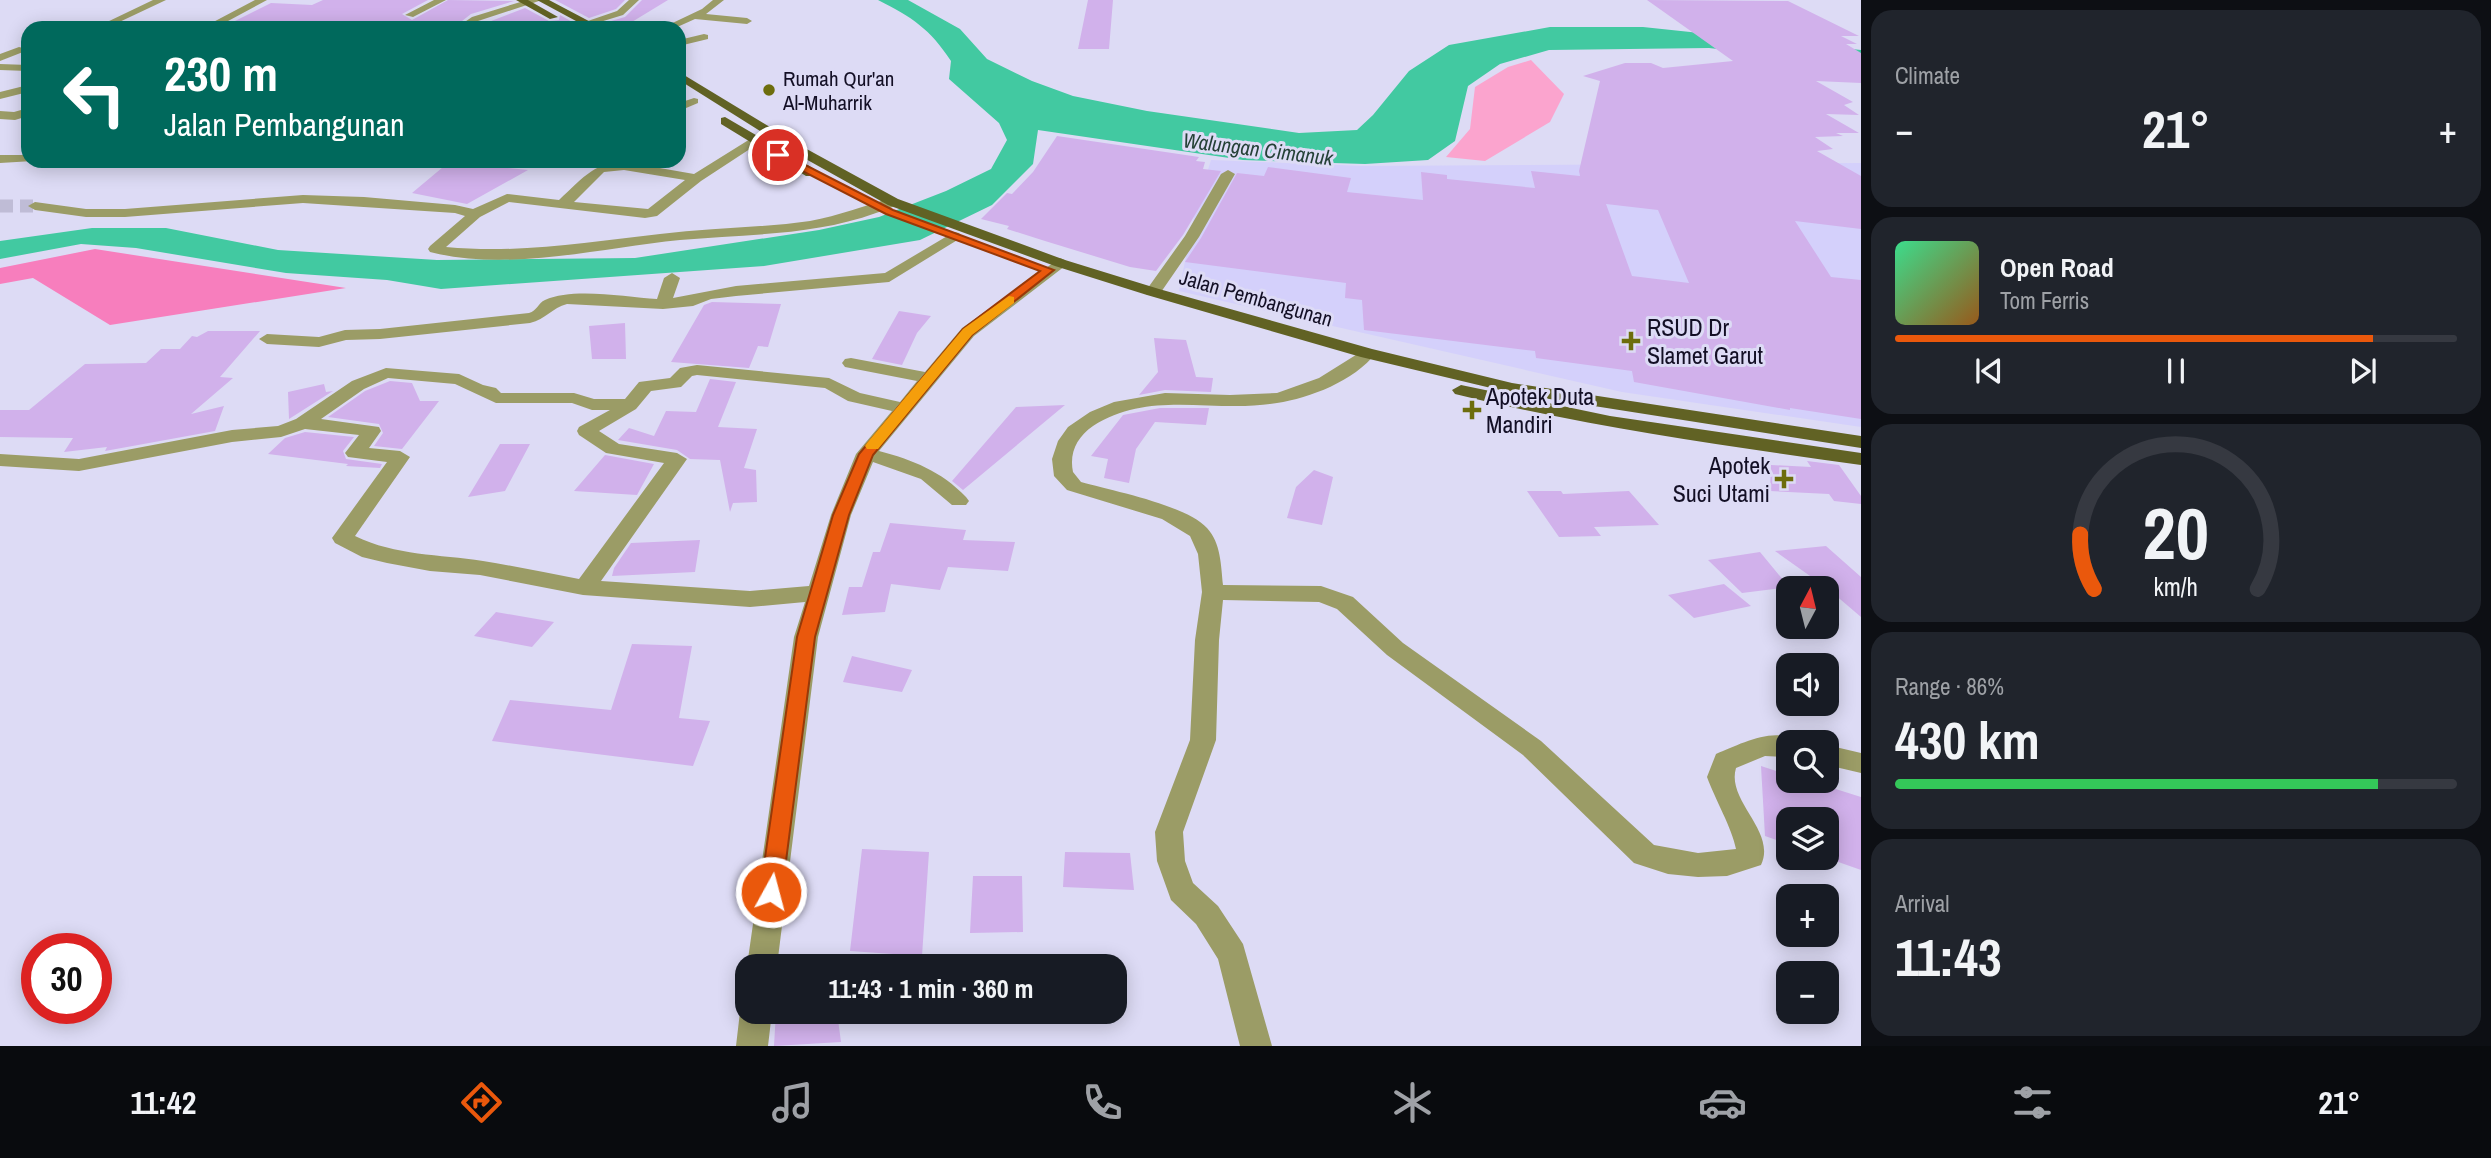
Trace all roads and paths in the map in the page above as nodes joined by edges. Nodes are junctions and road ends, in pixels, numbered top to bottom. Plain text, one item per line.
1 (161, 0) edge
2 (262, 0) edge
3 (441, 0) edge
4 (539, 0) edge
5 (634, 0) edge
6 (719, 0) edge
7 (523, 1) edge
8 (410, 15) dead end
9 (695, 16) junction
10 (114, 21) edge
11 (220, 21) edge
12 (472, 21) edge
13 (560, 21) edge
14 (584, 21) edge
15 (601, 21) edge
16 (683, 21) edge
17 (747, 22) dead end
18 (704, 37) dead end
19 (686, 41) edge
20 (19, 50) dead end
21 (0, 58) edge
22 (0, 67) edge
23 (21, 68) edge
24 (686, 79) edge
25 (21, 90) edge
26 (0, 96) edge
27 (686, 96) edge
28 (702, 106) junction
29 (686, 107) edge
30 (21, 114) edge
31 (0, 115) edge
32 (755, 140) junction
33 (0, 159) edge
34 (21, 159) edge
35 (604, 168) edge
36 (648, 168) edge
37 (1228, 174) dead end
38 (696, 178) junction
39 (562, 205) junction
40 (35, 206) tunnel mouth
41 (891, 207) junction
42 (475, 214) junction
43 (951, 231) junction
44 (1054, 267) junction
45 (672, 278) dead end
46 (1153, 292) junction
47 (663, 304) junction
48 (267, 339) dead end
49 (1361, 358) junction
50 (851, 363) dead end
51 (928, 379) junction
52 (625, 405) junction
53 (902, 408) junction
54 (303, 423) junction
55 (1861, 442) edge
56 (866, 454) junction
57 (1861, 459) edge
58 (0, 460) edge
59 (959, 501) dead end
60 (586, 586) junction
61 (817, 593) junction
62 (1213, 593) junction
63 (1776, 746) edge
64 (1839, 758) edge
65 (1861, 763) edge
66 (764, 954) edge
67 (755, 1024) edge
68 (752, 1046) edge
69 (1256, 1046) edge

1 - 10 street
2 - 11 street
3 - 8 street
4 - 7 street
4 - 14 main road
5 - 15 street
6 - 9 street
7 - 12 street
7 - 13 main road
9 - 16 street
9 - 17 street
18 - 19 street
20 - 21 street
22 - 23 street
24 - 41 main road, Jalan Pembangunan
25 - 26 street
27 - 28 main road, Jalan Pembangunan
28 - 29 street
28 - 32 main road, Jalan Pembangunan
30 - 31 street
32 - 38 street
32 - 41 main road, Jalan Pembangunan
33 - 34 street
35 - 39 street
36 - 38 street
37 - 46 street
38 - 39 street
39 - 42 street
40 - 42 street
41 - 42 street
41 - 43 main road, Jalan Pembangunan
43 - 44 main road, Jalan Pembangunan
43 - 47 street
44 - 46 main road, Jalan Pembangunan
44 - 49 main road, Jalan Pembangunan
44 - 51 street
45 - 47 street
46 - 49 main road, Jalan Pembangunan
47 - 48 street
49 - 55 main road, Jalan Pembangunan
49 - 57 main road, Jalan Pembangunan
49 - 62 street
50 - 51 street
51 - 53 street
52 - 53 street
52 - 54 street
52 - 60 street
53 - 56 street
54 - 58 street
54 - 60 street
56 - 59 street
56 - 61 street
60 - 61 street
61 - 66 street
62 - 63 street
62 - 69 street
64 - 65 street
67 - 68 street

